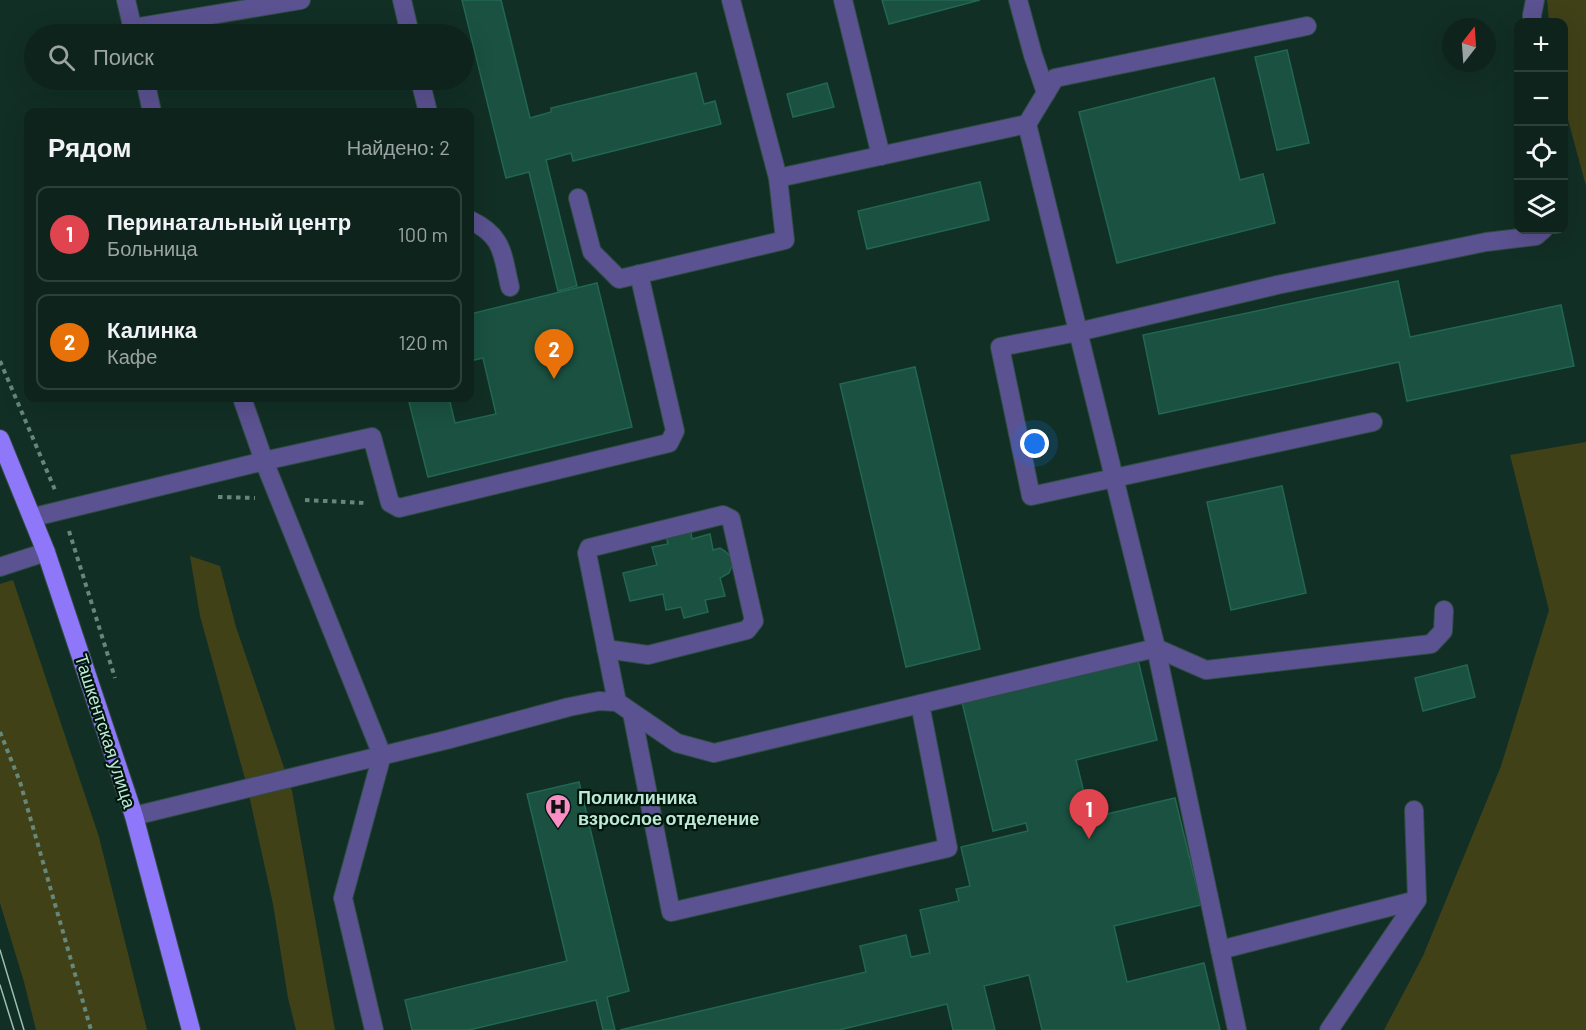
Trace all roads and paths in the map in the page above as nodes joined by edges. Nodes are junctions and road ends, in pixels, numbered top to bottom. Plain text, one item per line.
1 (126, 0) edge
2 (301, 0) edge
3 (402, 0) edge
4 (731, 0) edge
5 (843, 0) edge
6 (1018, 0) edge
7 (1535, 0) edge
8 (1532, 18) edge
9 (131, 24) edge
10 (175, 24) edge
11 (408, 24) edge
12 (1307, 26) dead end
13 (147, 90) edge
14 (422, 90) edge
15 (1046, 93) junction
16 (151, 108) edge
17 (427, 108) edge
18 (1027, 124) junction
19 (881, 156) junction
20 (778, 178) junction
21 (578, 198) dead end
22 (474, 222) edge
23 (1539, 234) edge
24 (639, 274) junction
25 (510, 287) dead end
26 (1078, 332) junction
27 (243, 402) edge
28 (1373, 422) dead end
29 (0, 439) edge
30 (264, 461) junction
31 (1114, 478) junction
32 (211, 497) dead end
33 (279, 499) junction
34 (372, 503) dead end
35 (34, 517) junction
36 (46, 552) junction
37 (0, 567) edge
38 (1444, 610) dead end
39 (1156, 648) junction
40 (606, 649) junction
41 (617, 702) junction
42 (920, 704) junction
43 (632, 713) junction
44 (0, 732) edge
45 (381, 755) junction
46 (1414, 810) dead end
47 (134, 816) junction
48 (1417, 900) junction
49 (1220, 950) junction
50 (91, 1030) edge
51 (191, 1030) edge
52 (374, 1030) edge
53 (1237, 1030) edge
54 (1329, 1030) edge

1 - 9 street
2 - 10 street
3 - 11 street
4 - 20 street
5 - 19 street
6 - 15 street
7 - 8 street
12 - 15 street
13 - 16 street
14 - 17 street
15 - 18 street
18 - 19 street
18 - 26 street
19 - 20 street
20 - 24 street
21 - 24 street
22 - 25 street
23 - 26 street
24 - 30 street
26 - 31 street
26 - 31 street
27 - 30 street
28 - 31 street
29 - 35 main road, Ташкентская улица
30 - 33 street
30 - 35 street
31 - 39 street
32 - 33 path
33 - 34 path
33 - 45 street
35 - 36 main road, Ташкентская улица
36 - 37 street
36 - 47 main road, Ташкентская улица
38 - 39 street
39 - 42 street
39 - 49 street
40 - 40 street
40 - 41 street
41 - 43 street
41 - 45 street
42 - 43 street
42 - 43 street
44 - 50 path
45 - 47 street
45 - 52 street
46 - 48 street
47 - 51 main road, Ташкентская улица
48 - 49 street
48 - 54 street
49 - 53 street

